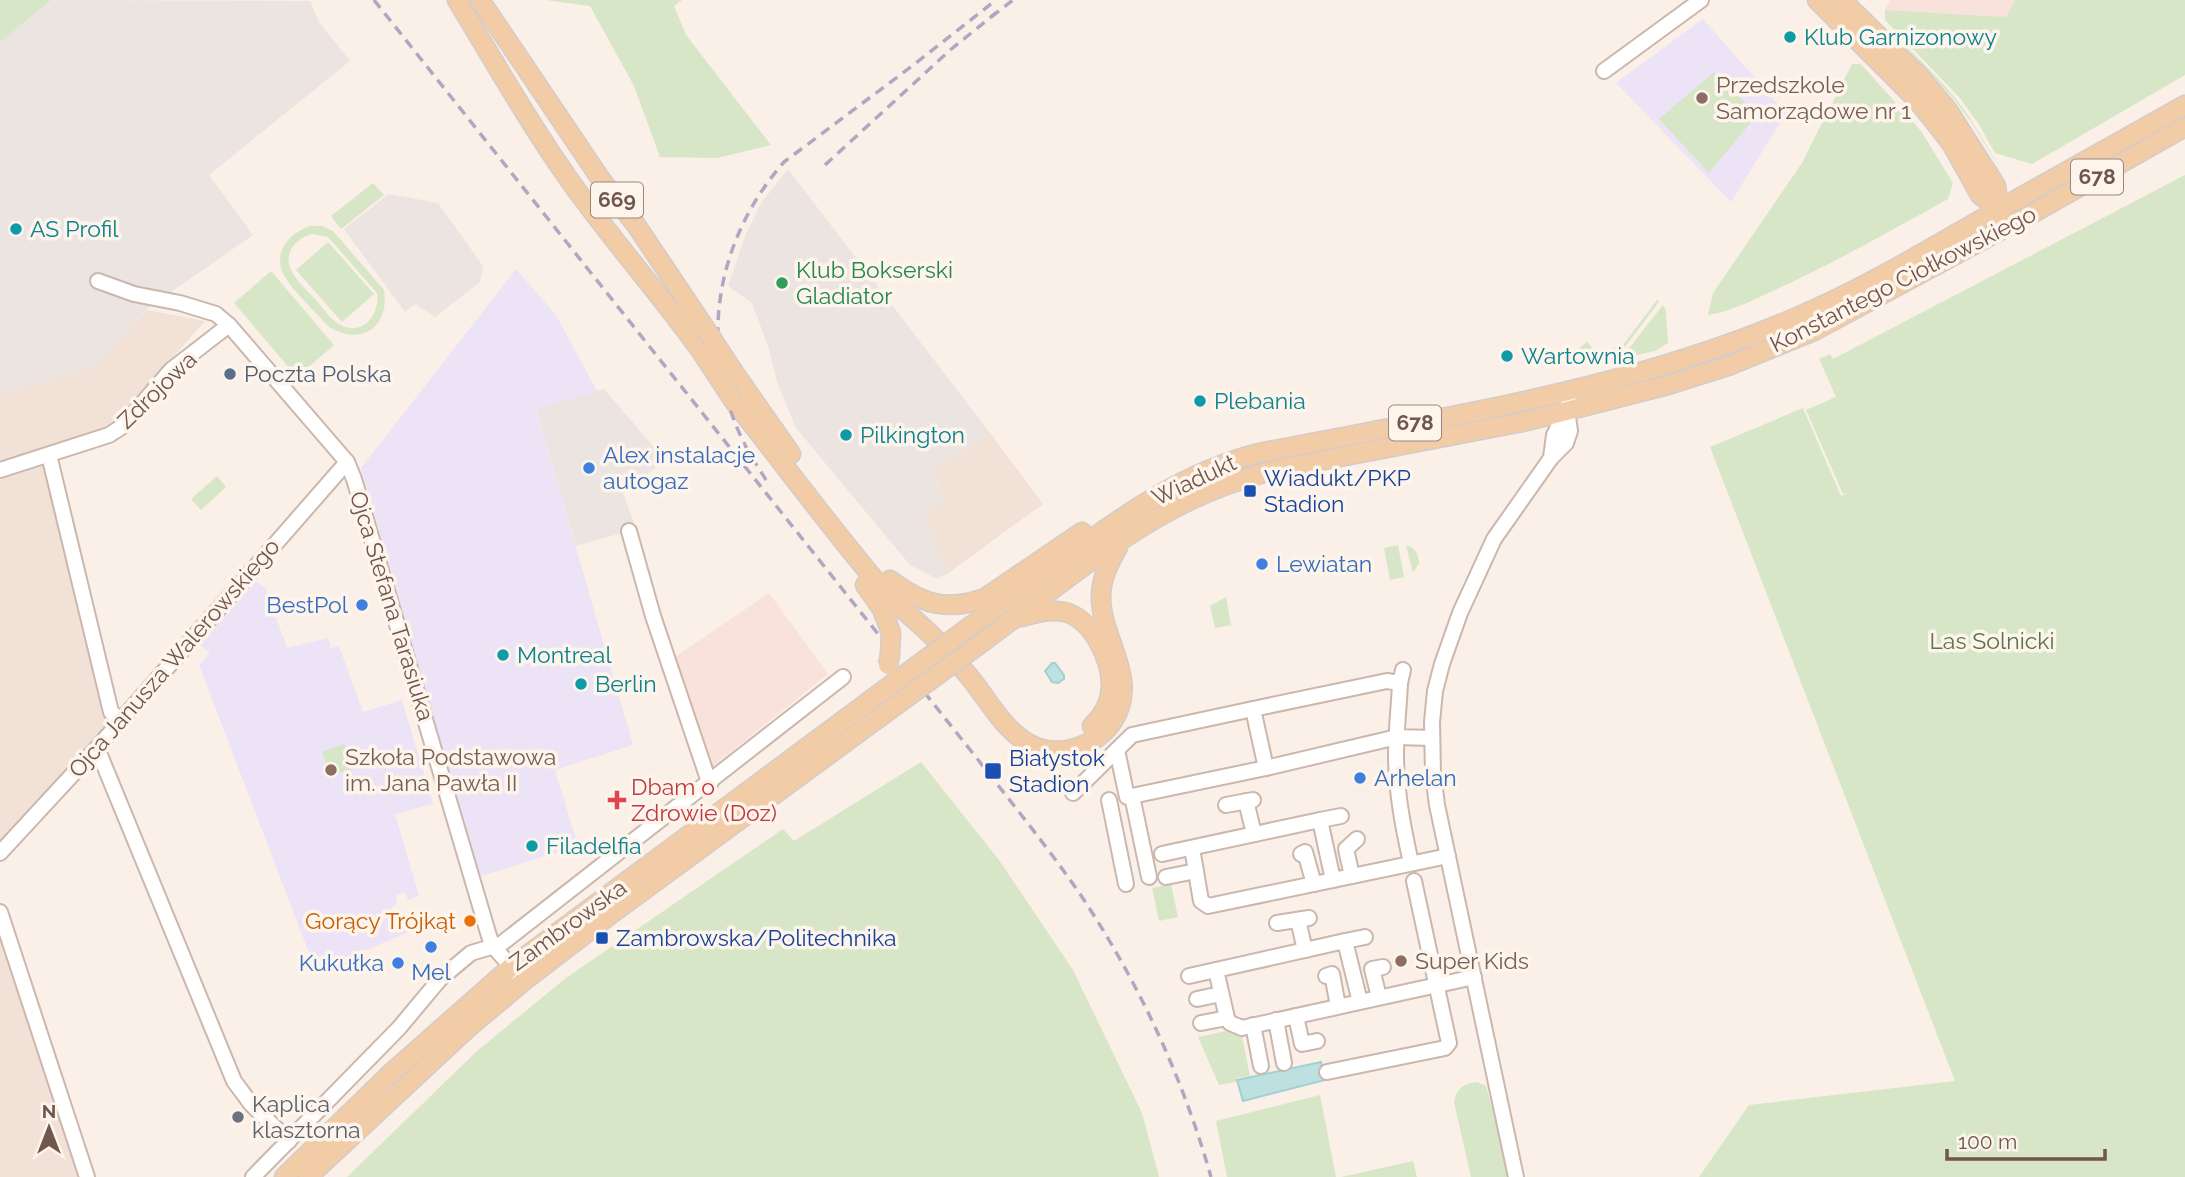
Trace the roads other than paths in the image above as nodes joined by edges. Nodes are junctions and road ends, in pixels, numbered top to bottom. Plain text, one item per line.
1 (457, 0) edge
2 (480, 0) edge
3 (1701, 0) edge
4 (1817, 0) edge
5 (1848, 5) edge
6 (1604, 71) dead end
7 (2185, 105) edge
8 (2185, 127) edge
9 (1999, 209) junction
10 (2008, 226) junction
11 (97, 281) dead end
12 (1867, 293) junction
13 (229, 326) junction
14 (1570, 390) junction
15 (733, 400) junction
16 (1567, 410) junction
17 (49, 455) junction
18 (347, 463) junction
19 (0, 470) edge
20 (1156, 495) junction
21 (629, 531) dead end
22 (1121, 541) junction
23 (890, 580) junction
24 (1012, 620) junction
25 (893, 672) junction
26 (843, 677) dead end
27 (874, 698) joint
28 (1253, 709) junction
29 (888, 711) joint
30 (847, 718) junction
31 (120, 720) junction
32 (1397, 737) junction
33 (1432, 738) junction
34 (97, 748) junction
35 (1117, 750) junction
36 (1266, 768) junction
37 (711, 782) junction
38 (1101, 787) dead end
39 (1073, 793) dead end
40 (1130, 796) junction
41 (1109, 800) junction
42 (1226, 805) dead end
43 (1341, 816) dead end
44 (1320, 820) junction
45 (1254, 834) junction
46 (1357, 839) dead end
47 (1192, 848) junction
48 (0, 853) edge
49 (1301, 853) dead end
50 (1162, 854) dead end
51 (1448, 856) junction
52 (1411, 863) junction
53 (1196, 871) junction
54 (1352, 876) junction
55 (1149, 877) dead end
56 (1166, 877) dead end
57 (1333, 880) junction
58 (1414, 881) dead end
59 (1126, 884) dead end
60 (1314, 884) junction
61 (0, 912) edge
62 (1277, 923) dead end
63 (1365, 937) dead end
64 (1345, 941) junction
65 (493, 946) junction
66 (1305, 950) junction
67 (510, 967) junction
68 (1383, 967) dead end
69 (1216, 971) junction
70 (1189, 976) dead end
71 (1326, 976) dead end
72 (1474, 977) junction
73 (524, 981) junction
74 (1437, 985) junction
75 (1221, 993) junction
76 (1379, 997) junction
77 (1197, 999) dead end
78 (1360, 1002) junction
79 (1338, 1006) junction
80 (1296, 1016) junction
81 (1227, 1018) junction
82 (1276, 1020) junction
83 (1201, 1023) dead end
84 (1253, 1026) junction
85 (1317, 1041) dead end
86 (1284, 1063) dead end
87 (1261, 1066) dead end
88 (1327, 1072) dead end
89 (289, 1141) junction
90 (87, 1177) edge
91 (253, 1177) edge
92 (284, 1177) edge
93 (308, 1177) edge
94 (1516, 1177) edge

1 - 15 main road, 669, bridge
2 - 23 main road, 669, bridge
3 - 6 street
4 - 5 main road
5 - 9 main road
7 - 9 main road, Konstantego Ciołkowskiego / 678
8 - 10 main road, Konstantego Ciołkowskiego / 678
9 - 10 main road
9 - 12 main road, Konstantego Ciołkowskiego / 678
10 - 12 main road, Konstantego Ciołkowskiego / 678
11 - 13 street
12 - 14 main road, Konstantego Ciołkowskiego / 678
12 - 16 main road, Konstantego Ciołkowskiego / 678
13 - 17 street, Zdrojowa
13 - 18 street
14 - 16 street
14 - 20 main road, Wiadukt / 678
15 - 22 main road
15 - 25 main road, bridge
16 - 22 main road, Wiadukt / 678
16 - 33 street
17 - 19 street, Zdrojowa
17 - 31 street
18 - 31 street, Ojca Janusza Walerowskiego
18 - 65 street, Ojca Stefana Tarasiuka
20 - 23 main road
20 - 25 main road, Wiadukt / 678, bridge
21 - 37 street
22 - 24 main road, Wiadukt / 678
23 - 24 main road
24 - 29 main road, Wiadukt / 678, bridge
25 - 27 main road, Wiadukt / 678
25 - 30 main road
26 - 37 street, Zambrowska
27 - 30 main road, Zambrowska / 678
28 - 32 street
28 - 35 street
28 - 36 street
29 - 73 main road, Zambrowska / 678
30 - 67 main road, Zambrowska / 678
31 - 34 street, Ojca Janusza Walerowskiego
32 - 33 street
32 - 36 street
32 - 52 street
33 - 51 street
34 - 48 street, Ojca Janusza Walerowskiego
34 - 89 street
35 - 39 street
35 - 40 street
36 - 40 street
37 - 65 street, Zambrowska
38 - 41 street
40 - 41 street
40 - 55 street
41 - 59 street
42 - 45 street
43 - 44 street
44 - 45 street
44 - 57 street
45 - 47 street
46 - 54 street
47 - 50 street
47 - 53 street
49 - 60 street
51 - 52 street
51 - 72 street
52 - 54 street
53 - 56 street
53 - 60 street
54 - 57 street
57 - 60 street
58 - 74 street
61 - 90 street
62 - 66 street
63 - 64 street
64 - 66 street
64 - 78 street
65 - 67 street, Ojca Stefana Tarasiuka
65 - 89 street, Zambrowska
66 - 69 street
67 - 73 street, Ojca Stefana Tarasiuka
67 - 92 main road, Zambrowska / 678
68 - 76 street
69 - 70 street
69 - 75 street
71 - 79 street
72 - 74 street
72 - 94 street
73 - 93 main road, Zambrowska / 678
74 - 76 street
74 - 88 street
75 - 77 street
75 - 81 street
76 - 78 street
78 - 79 street
79 - 80 street
80 - 82 street
80 - 85 street
81 - 83 street
81 - 84 street
82 - 84 street
82 - 86 street
84 - 87 street
89 - 91 street, Zambrowska

